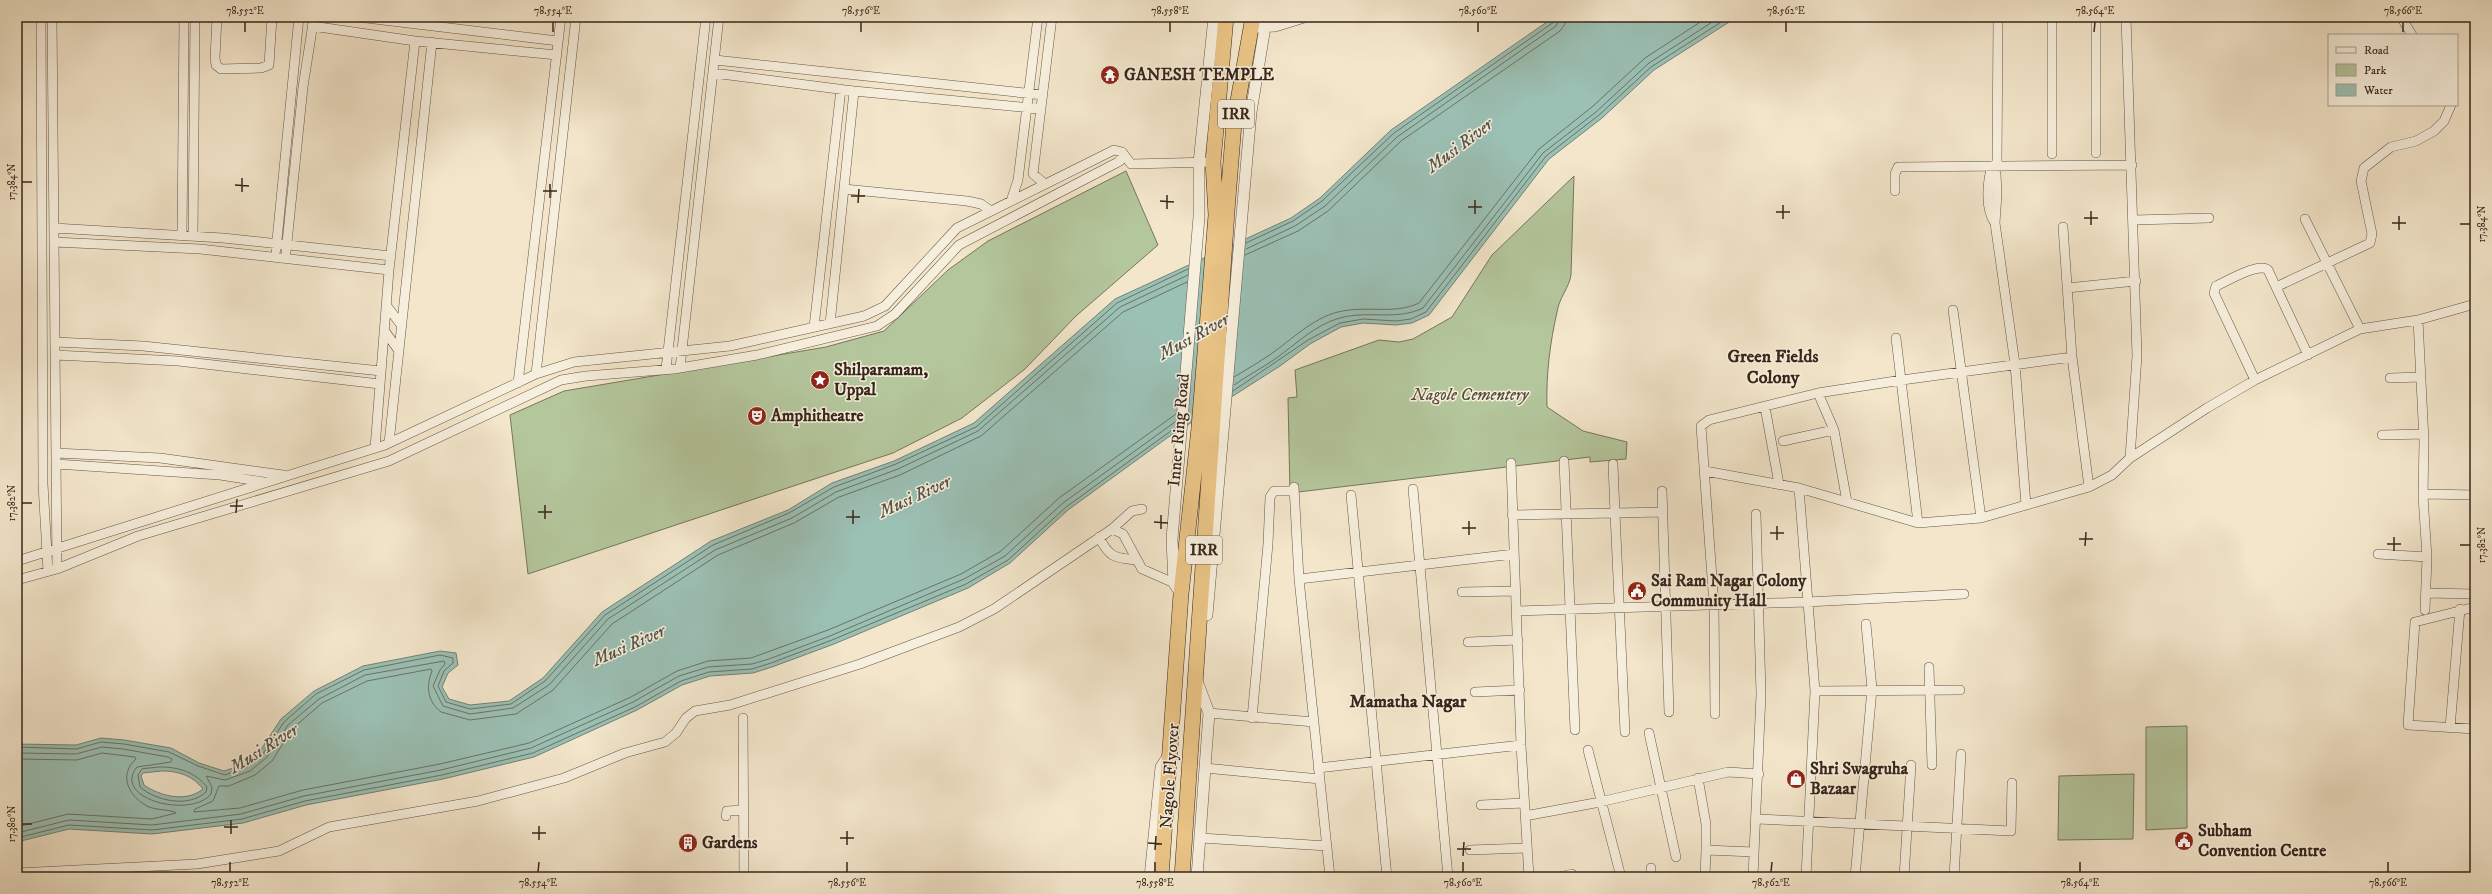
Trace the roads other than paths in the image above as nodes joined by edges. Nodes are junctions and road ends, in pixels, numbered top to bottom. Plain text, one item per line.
1 (41, 17) edge
2 (52, 17) edge
3 (184, 17) edge
4 (195, 17) edge
5 (217, 17) edge
6 (272, 17) edge
7 (299, 17) edge
8 (358, 17) edge
9 (561, 17) edge
10 (576, 17) edge
11 (706, 17) edge
12 (720, 17) edge
13 (1038, 17) edge
14 (1052, 17) edge
15 (1214, 17) edge
16 (1226, 17) edge
17 (1304, 17) edge
18 (1998, 17) edge
19 (2052, 17) edge
20 (2096, 17) edge
21 (2126, 17) edge
22 (2401, 17) edge
23 (313, 22) edge
24 (1259, 22) edge
25 (2411, 34) edge
26 (558, 40) junction
27 (415, 41) junction
28 (432, 42) junction
29 (557, 55) junction
30 (715, 60) junction
31 (713, 73) junction
32 (866, 77) junction
33 (841, 89) junction
34 (854, 91) junction
35 (865, 92) junction
36 (1028, 94) junction
37 (1043, 95) junction
38 (2451, 106) edge
39 (1026, 108) junction
40 (1041, 109) junction
41 (1122, 152) junction
42 (2096, 153) dead end
43 (2052, 154) dead end
44 (1206, 163) junction
45 (2132, 165) junction
46 (1995, 166) junction
47 (1045, 184) junction
48 (844, 189) junction
49 (1895, 191) dead end
50 (1011, 201) junction
51 (991, 211) junction
52 (2209, 218) dead end
53 (2305, 219) dead end
54 (2134, 220) junction
55 (2063, 227) dead end
56 (54, 228) junction
57 (182, 235) junction
58 (193, 236) junction
59 (54, 242) junction
60 (943, 242) junction
61 (276, 244) junction
62 (960, 245) junction
63 (286, 246) junction
64 (390, 256) junction
65 (275, 257) junction
66 (286, 258) junction
67 (2327, 264) junction
68 (389, 270) junction
69 (2136, 281) junction
70 (819, 282) junction
71 (834, 286) junction
72 (2276, 287) junction
73 (2067, 288) junction
74 (2475, 304) edge
75 (386, 305) junction
76 (1953, 310) dead end
77 (2418, 320) junction
78 (830, 324) junction
79 (402, 326) junction
80 (814, 327) junction
81 (2360, 329) junction
82 (384, 330) junction
83 (1896, 338) dead end
84 (55, 342) junction
85 (681, 350) junction
86 (399, 351) junction
87 (668, 353) junction
88 (2308, 354) junction
89 (55, 355) junction
90 (2072, 358) junction
91 (2015, 364) junction
92 (398, 366) junction
93 (680, 368) junction
94 (666, 369) junction
95 (1960, 372) junction
96 (536, 374) junction
97 (2421, 377) junction
98 (380, 378) junction
99 (2390, 378) dead end
100 (1902, 380) junction
101 (2255, 380) junction
102 (518, 383) junction
103 (1818, 393) junction
104 (1765, 407) junction
105 (1834, 430) junction
106 (2424, 434) junction
107 (2382, 435) dead end
108 (1783, 441) dead end
109 (389, 443) junction
110 (374, 448) junction
111 (56, 453) junction
112 (2130, 458) junction
113 (1564, 461) dead end
114 (1511, 463) dead end
115 (56, 464) junction
116 (1613, 464) dead end
117 (1705, 471) junction
118 (285, 475) junction
119 (266, 483) junction
120 (1779, 484) junction
121 (2089, 487) junction
122 (1798, 488) junction
123 (1413, 490) dead end
124 (1662, 491) dead end
125 (2475, 495) edge
126 (1351, 496) dead end
127 (2423, 496) junction
128 (1847, 502) junction
129 (2026, 506) junction
130 (1142, 509) dead end
131 (1663, 512) junction
132 (1615, 513) junction
133 (1567, 514) junction
134 (1756, 514) dead end
135 (1512, 516) junction
136 (1981, 518) junction
137 (1918, 523) junction
138 (1112, 530) junction
139 (1099, 537) junction
140 (56, 550) junction
141 (46, 553) junction
142 (1514, 554) junction
143 (2378, 554) dead end
144 (2427, 557) junction
145 (1136, 560) junction
146 (17, 561) edge
147 (1421, 565) junction
148 (53, 570) junction
149 (1358, 572) junction
150 (17, 580) edge
151 (1299, 580) junction
152 (1177, 588) junction
153 (1516, 591) junction
154 (1462, 592) dead end
155 (2426, 593) junction
156 (1964, 594) dead end
157 (2475, 594) edge
158 (1807, 602) junction
159 (1760, 604) junction
160 (1714, 605) junction
161 (1666, 607) junction
162 (2475, 607) edge
163 (1619, 608) junction
164 (2460, 609) junction
165 (1570, 610) junction
166 (2425, 610) dead end
167 (1516, 611) junction
168 (1866, 624) dead end
169 (1518, 640) junction
170 (1468, 642) dead end
171 (1197, 650) junction
172 (1929, 667) dead end
173 (1196, 677) junction
174 (1520, 690) junction
175 (1872, 690) junction
176 (1930, 690) junction
177 (1960, 690) dead end
178 (1814, 691) junction
179 (1475, 692) dead end
180 (1669, 712) dead end
181 (1209, 713) junction
182 (1715, 714) dead end
183 (743, 718) dead end
184 (1252, 718) junction
185 (1314, 722) junction
186 (2450, 728) junction
187 (2475, 729) edge
188 (1575, 730) dead end
189 (1626, 732) dead end
190 (1649, 733) dead end
191 (1521, 746) junction
192 (1588, 750) dead end
193 (1171, 751) junction
194 (1438, 754) junction
195 (1961, 754) dead end
196 (1377, 761) junction
197 (1911, 765) dead end
198 (1932, 765) dead end
199 (1205, 768) junction
200 (1318, 768) junction
201 (1759, 774) junction
202 (1698, 778) junction
203 (1320, 779) junction
204 (2012, 783) dead end
205 (1660, 787) junction
206 (1600, 802) junction
207 (1524, 803) junction
208 (1482, 806) dead end
209 (743, 810) junction
210 (726, 816) dead end
211 (1525, 816) junction
212 (1757, 819) junction
213 (1809, 821) junction
214 (1860, 823) junction
215 (1908, 826) junction
216 (1958, 829) junction
217 (1200, 838) junction
218 (1327, 846) junction
219 (1527, 848) junction
220 (1470, 850) dead end
221 (1706, 850) junction
222 (1754, 852) junction
223 (1676, 857) dead end
224 (17, 873) edge
225 (1572, 874) dead end
226 (744, 877) edge
227 (1150, 877) edge
228 (1161, 877) edge
229 (1182, 877) edge
230 (1197, 877) edge
231 (1330, 877) edge
232 (1387, 877) edge
233 (1448, 877) edge
234 (1529, 877) edge
235 (1559, 877) edge
236 (1621, 877) edge
237 (1705, 877) edge
238 (1753, 877) edge
239 (1806, 877) edge
240 (1855, 877) edge
241 (1904, 877) edge
242 (1954, 877) edge

1 - 141 street
2 - 56 street
3 - 57 street
4 - 58 street
5 - 6 street
7 - 61 street
8 - 26 street
9 - 26 street
10 - 96 street
11 - 87 street
12 - 30 street
13 - 36 street
14 - 37 street
15 - 44 street
16 - 44 highway, Inner Ring Road / IRR
17 - 24 street
18 - 46 street
19 - 43 street
20 - 42 street
21 - 45 street
22 - 25 street
23 - 27 street
23 - 63 street
24 - 171 street
24 - 171 highway, Inner Ring Road / IRR
26 - 29 street
27 - 28 street
27 - 64 street
28 - 29 street
28 - 79 street
29 - 102 street
30 - 31 street
30 - 32 street
31 - 33 street
31 - 85 street
32 - 35 street
32 - 36 street
33 - 34 street
33 - 70 street
34 - 35 street
34 - 48 street
35 - 39 street
36 - 37 street
36 - 39 street
37 - 40 street
38 - 67 street
39 - 40 street
39 - 50 street
40 - 47 street
41 - 44 street
41 - 47 street
41 - 62 street
44 - 152 street
44 - 152 highway, Inner Ring Road / IRR
45 - 46 street
45 - 54 street
46 - 49 street
46 - 91 street
47 - 50 street
48 - 51 street
48 - 71 street
50 - 51 street
51 - 60 street
52 - 54 street
53 - 67 street
54 - 69 street
55 - 73 street
56 - 57 street
56 - 59 street
57 - 58 street
58 - 61 street
59 - 65 street
59 - 84 street
60 - 62 street
60 - 78 street
61 - 63 street
61 - 65 street
62 - 93 street
63 - 64 street
63 - 66 street
64 - 68 street
65 - 66 street
66 - 68 street
67 - 72 street
67 - 81 street
68 - 75 street
69 - 73 street
69 - 112 street
70 - 71 street
70 - 80 street
71 - 78 street
72 - 88 street
72 - 101 street
73 - 90 street
74 - 77 street
75 - 79 street
75 - 82 street
76 - 95 street
77 - 81 street
77 - 97 street
78 - 80 street
79 - 86 street
80 - 85 street
81 - 88 street
82 - 86 street
82 - 98 street
83 - 100 street
84 - 89 street
84 - 98 street
85 - 87 street
85 - 93 street
86 - 92 street
87 - 94 street
87 - 96 street
88 - 101 street
89 - 98 street
89 - 111 street
90 - 91 street
90 - 121 street
91 - 95 street
91 - 129 street
92 - 98 street
92 - 109 street
93 - 94 street
94 - 148 street
95 - 100 street
95 - 136 street
96 - 102 street
97 - 99 street
97 - 106 street
98 - 110 street
100 - 103 street
100 - 137 street
101 - 112 street
102 - 109 street
103 - 104 street
103 - 105 street
104 - 117 street
104 - 120 street
105 - 108 street
105 - 128 street
106 - 107 street
106 - 127 street
109 - 110 street
110 - 118 street
111 - 115 street
111 - 118 street
112 - 121 street
113 - 133 street
114 - 135 street
115 - 119 street
115 - 140 street
116 - 132 street
117 - 120 street
117 - 160 street
118 - 119 street
119 - 140 street
120 - 122 street
121 - 129 street
122 - 128 street
122 - 158 street
123 - 147 street
124 - 131 street
125 - 127 street
126 - 149 street
127 - 144 street
128 - 137 street
129 - 136 street
130 - 138 street
131 - 132 street
131 - 161 street
132 - 133 street
132 - 163 street
133 - 135 street
133 - 165 street
134 - 159 street
135 - 142 street
136 - 137 street
138 - 139 street
138 - 145 street
139 - 145 street
139 - 224 street
140 - 141 street
140 - 148 street
141 - 146 street
141 - 148 street
142 - 147 street
142 - 153 street
143 - 144 street
144 - 155 street
145 - 152 street
147 - 149 street
147 - 194 street
148 - 150 street
149 - 151 street
149 - 196 street
151 - 184 street
151 - 185 street
152 - 193 highway, Inner Ring Road / IRR
153 - 154 street
153 - 167 street
155 - 157 street
155 - 166 street
156 - 158 street
158 - 159 street
158 - 178 street
159 - 160 street
159 - 201 street
160 - 161 street
160 - 182 street
161 - 163 street
161 - 180 street
162 - 164 street
163 - 165 street
163 - 189 street
164 - 186 street
164 - 186 street
165 - 167 street
165 - 188 street
167 - 169 street
168 - 175 street
169 - 170 street
169 - 174 street
171 - 173 highway, Inner Ring Road / IRR
172 - 176 street
173 - 181 street
173 - 229 highway, Nagole Flyover / IRR
174 - 179 street
174 - 191 street
175 - 176 street
175 - 178 street
175 - 214 street
176 - 177 street
176 - 198 street
178 - 213 street
181 - 184 street
181 - 199 street
183 - 209 street
184 - 185 street
185 - 200 street
186 - 187 street
190 - 205 street
191 - 194 street
191 - 207 street
192 - 206 street
193 - 227 street
193 - 228 highway, Nagole Flyover / IRR
194 - 196 street
194 - 233 street
195 - 216 street
196 - 200 street
196 - 232 street
197 - 215 street
199 - 203 street
199 - 217 street
200 - 203 street
201 - 202 street
201 - 212 street
202 - 205 street
202 - 221 street
203 - 218 street
204 - 216 street
205 - 206 street
205 - 223 street
206 - 211 street
206 - 236 street
207 - 208 street
207 - 211 street
209 - 210 street
209 - 226 street
211 - 219 street
212 - 213 street
212 - 222 street
213 - 214 street
213 - 239 street
214 - 215 street
214 - 240 street
215 - 216 street
215 - 241 street
216 - 242 street
217 - 218 street
217 - 230 street
218 - 231 street
219 - 220 street
219 - 234 street
221 - 222 street
221 - 237 street
222 - 238 street
225 - 235 street

